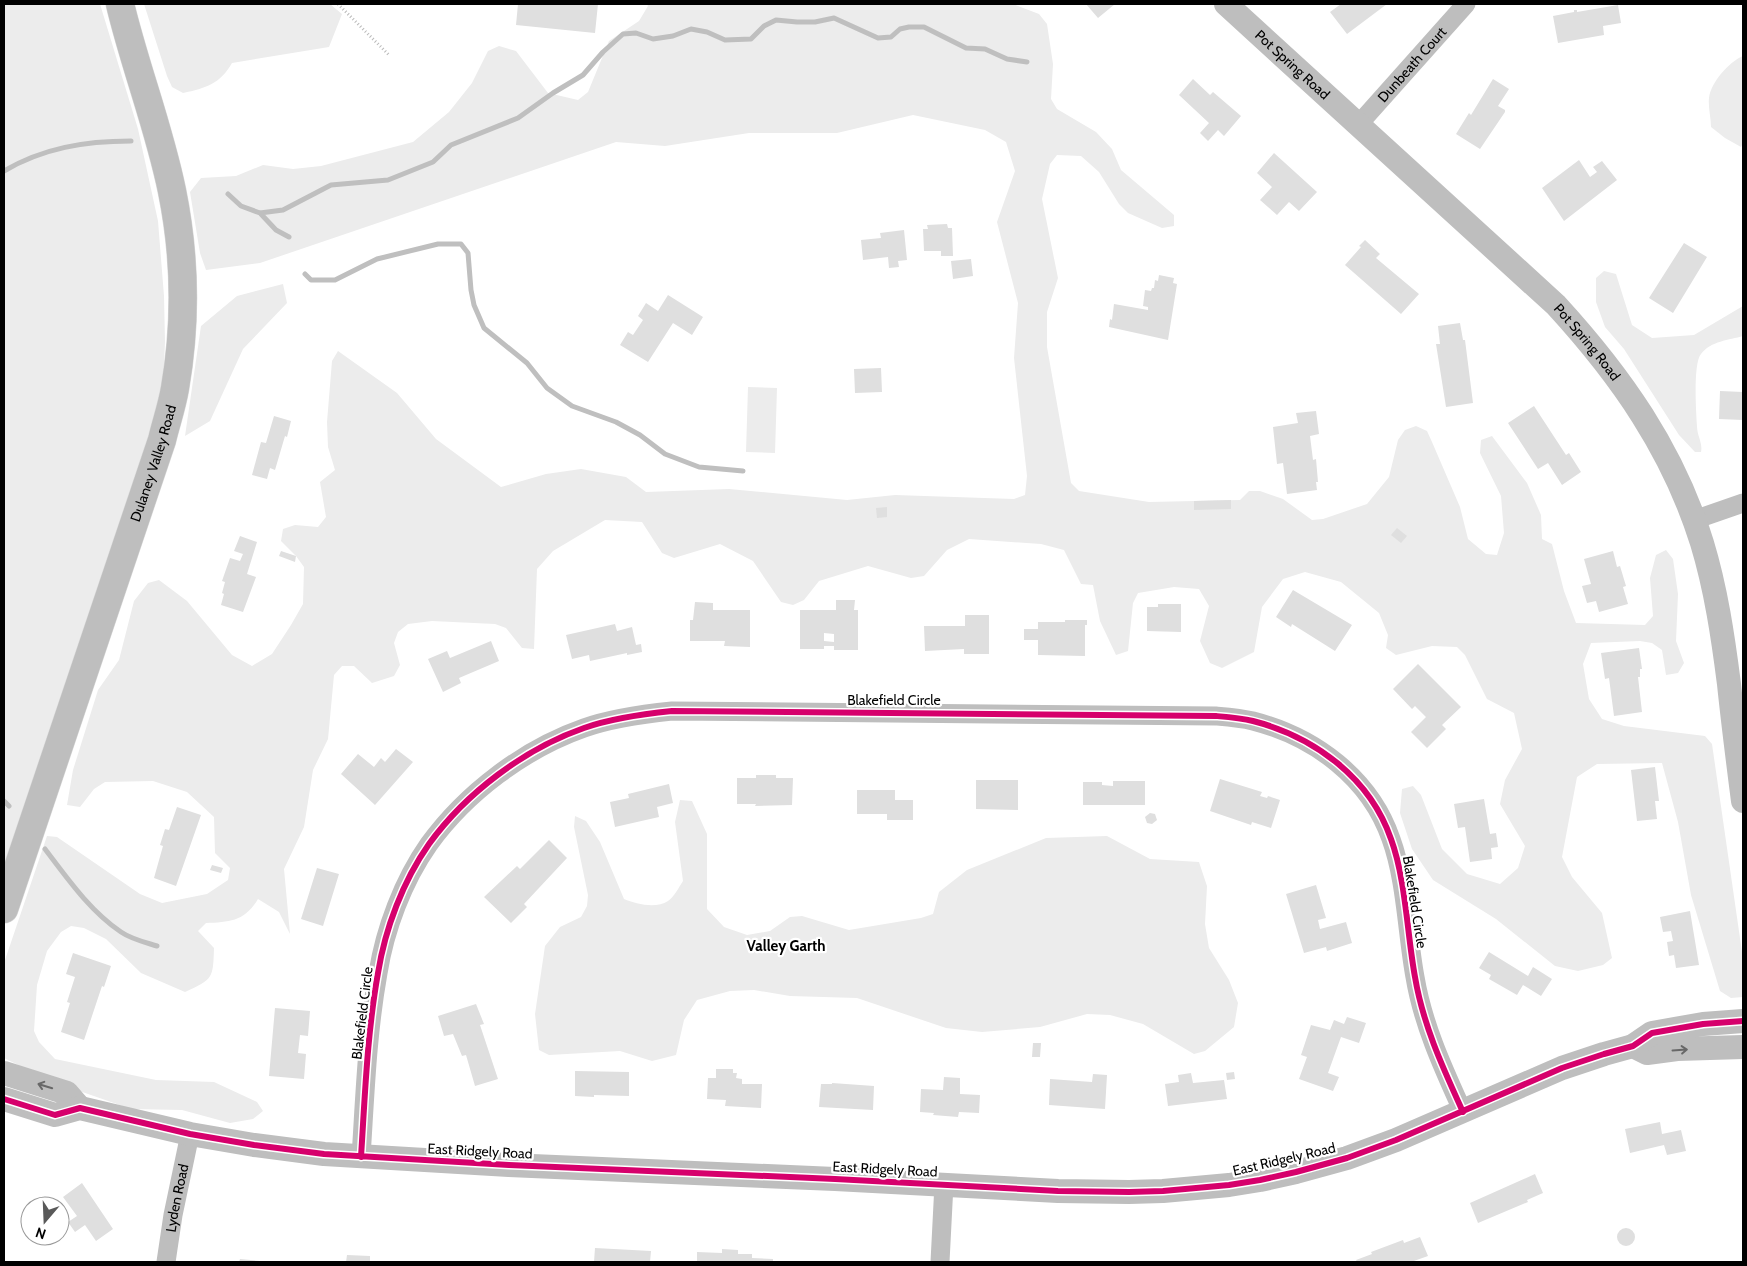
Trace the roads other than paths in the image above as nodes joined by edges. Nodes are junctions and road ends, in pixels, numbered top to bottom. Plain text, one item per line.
1 (120, 4) edge
2 (1226, 4) edge
3 (1466, 4) edge
4 (1358, 125) junction
5 (1743, 503) edge
6 (1694, 520) junction
7 (1743, 801) edge
8 (4, 910) edge
9 (1743, 1021) edge
10 (1633, 1046) junction
11 (1743, 1047) edge
12 (4, 1073) edge
13 (4, 1099) edge
14 (80, 1108) junction
15 (1463, 1112) junction
16 (190, 1134) junction
17 (361, 1157) junction
18 (944, 1184) junction
19 (166, 1262) edge
20 (940, 1262) edge

1 - 8 main road, Dulaney Valley Road
2 - 4 street, Pot Spring Road
3 - 4 street, Dunbeath Court
4 - 6 street, Pot Spring Road
5 - 6 street
6 - 7 street, Pot Spring Road
9 - 10 street, East Ridgely Road
10 -> 11 street
10 - 15 street, East Ridgely Road
14 -> 12 street, East Ridgely Road
13 - 14 street, East Ridgely Road
14 - 16 street, East Ridgely Road
15 - 17 street, Blakefield Circle
15 - 18 street, East Ridgely Road
16 - 17 street, East Ridgely Road
16 - 19 street, Lyden Road
17 - 18 street, East Ridgely Road
18 - 20 street

